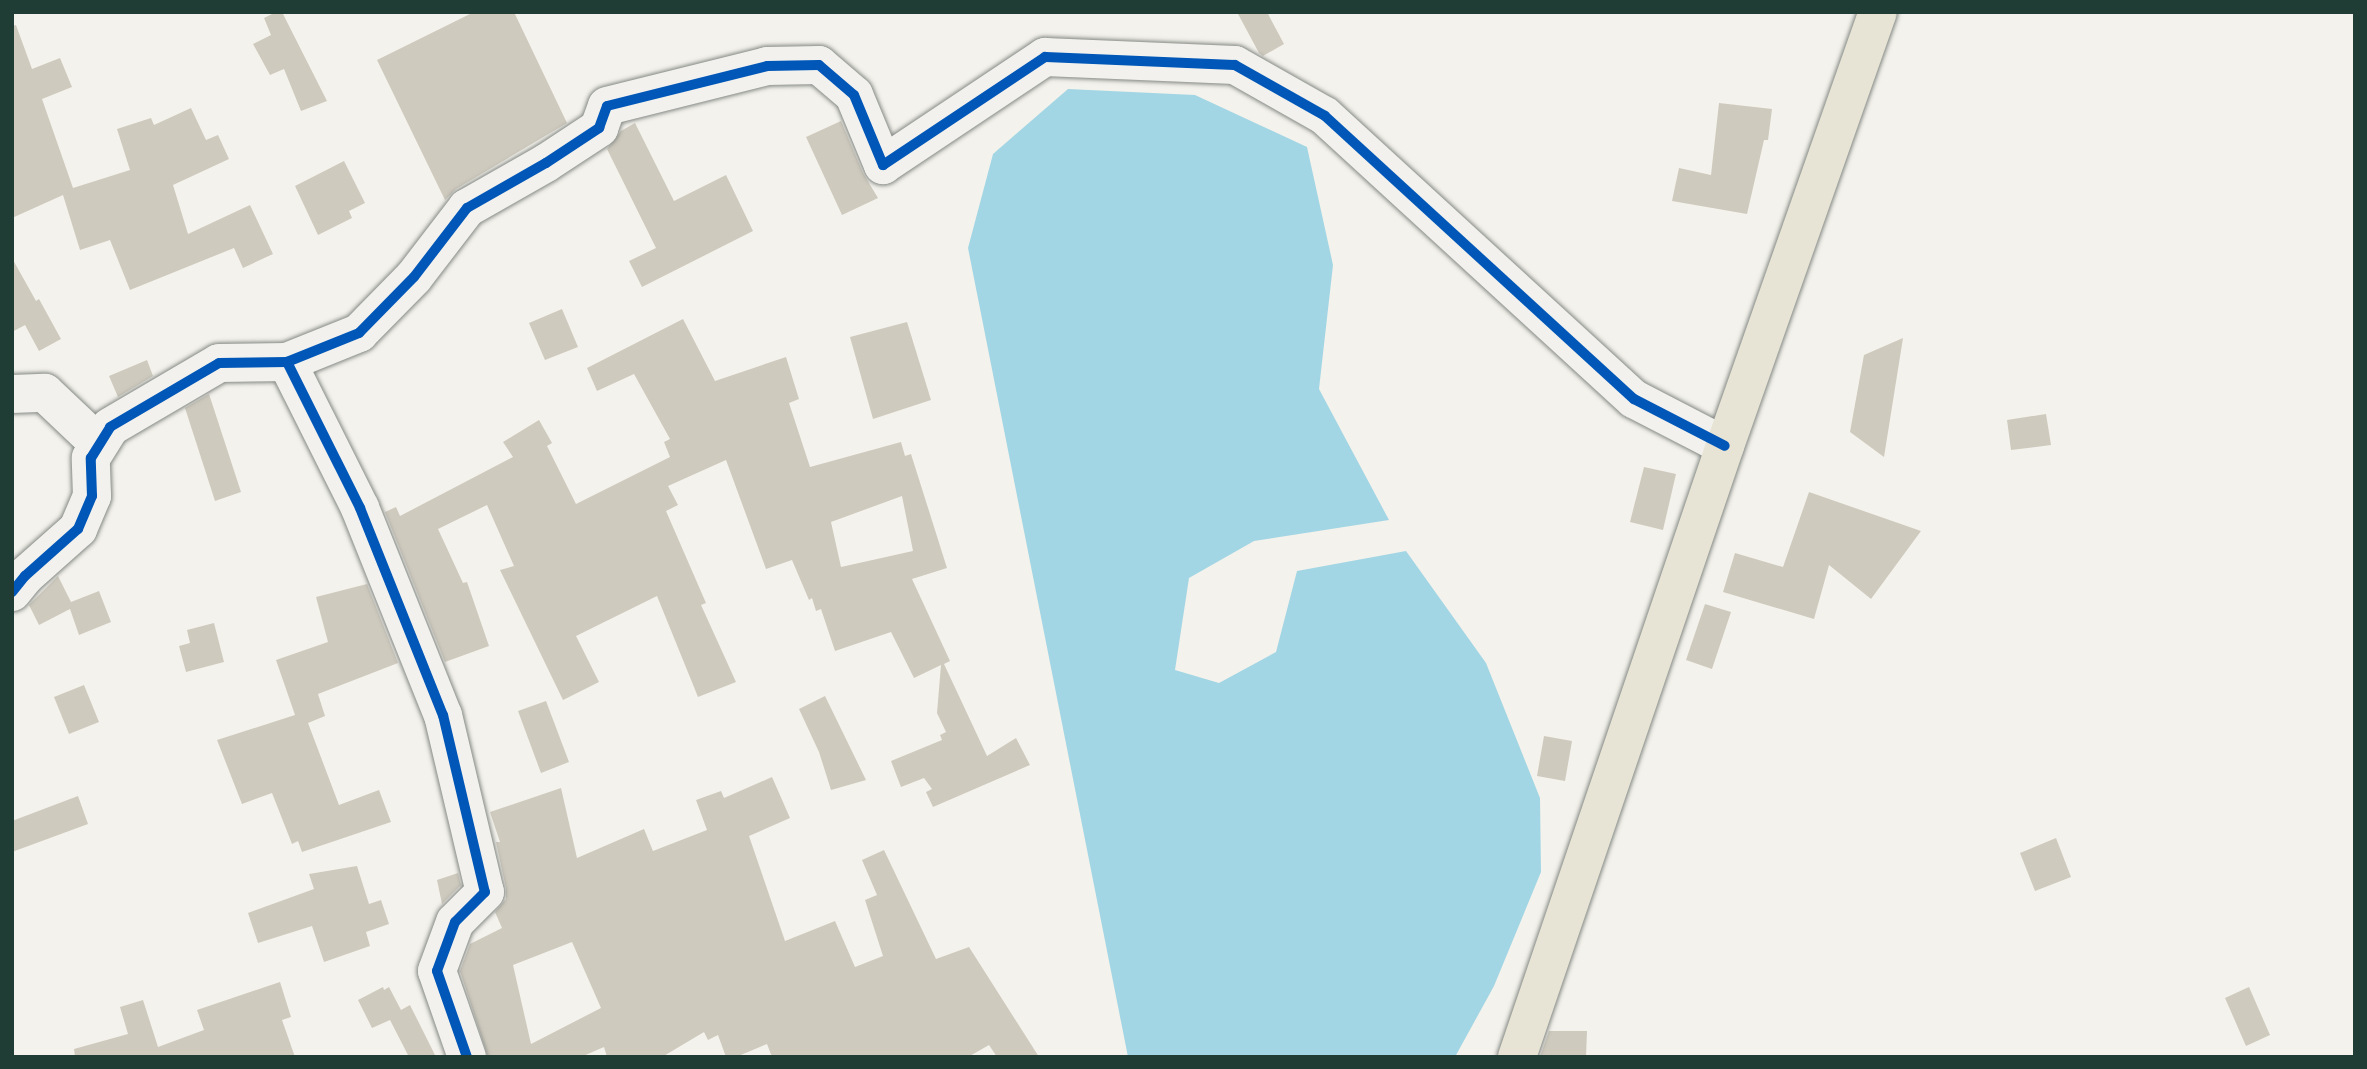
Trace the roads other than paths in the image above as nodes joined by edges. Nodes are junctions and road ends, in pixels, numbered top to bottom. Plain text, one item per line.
1 (1878, 12) edge
2 (287, 362) junction
3 (12, 394) edge
4 (99, 444) junction
5 (1725, 446) junction
6 (12, 592) edge
7 (467, 1057) edge
8 (1517, 1057) edge

1 - 5 main road
2 - 4 street
2 - 5 street
2 - 7 street
3 - 4 street
4 - 6 street
5 - 8 main road

